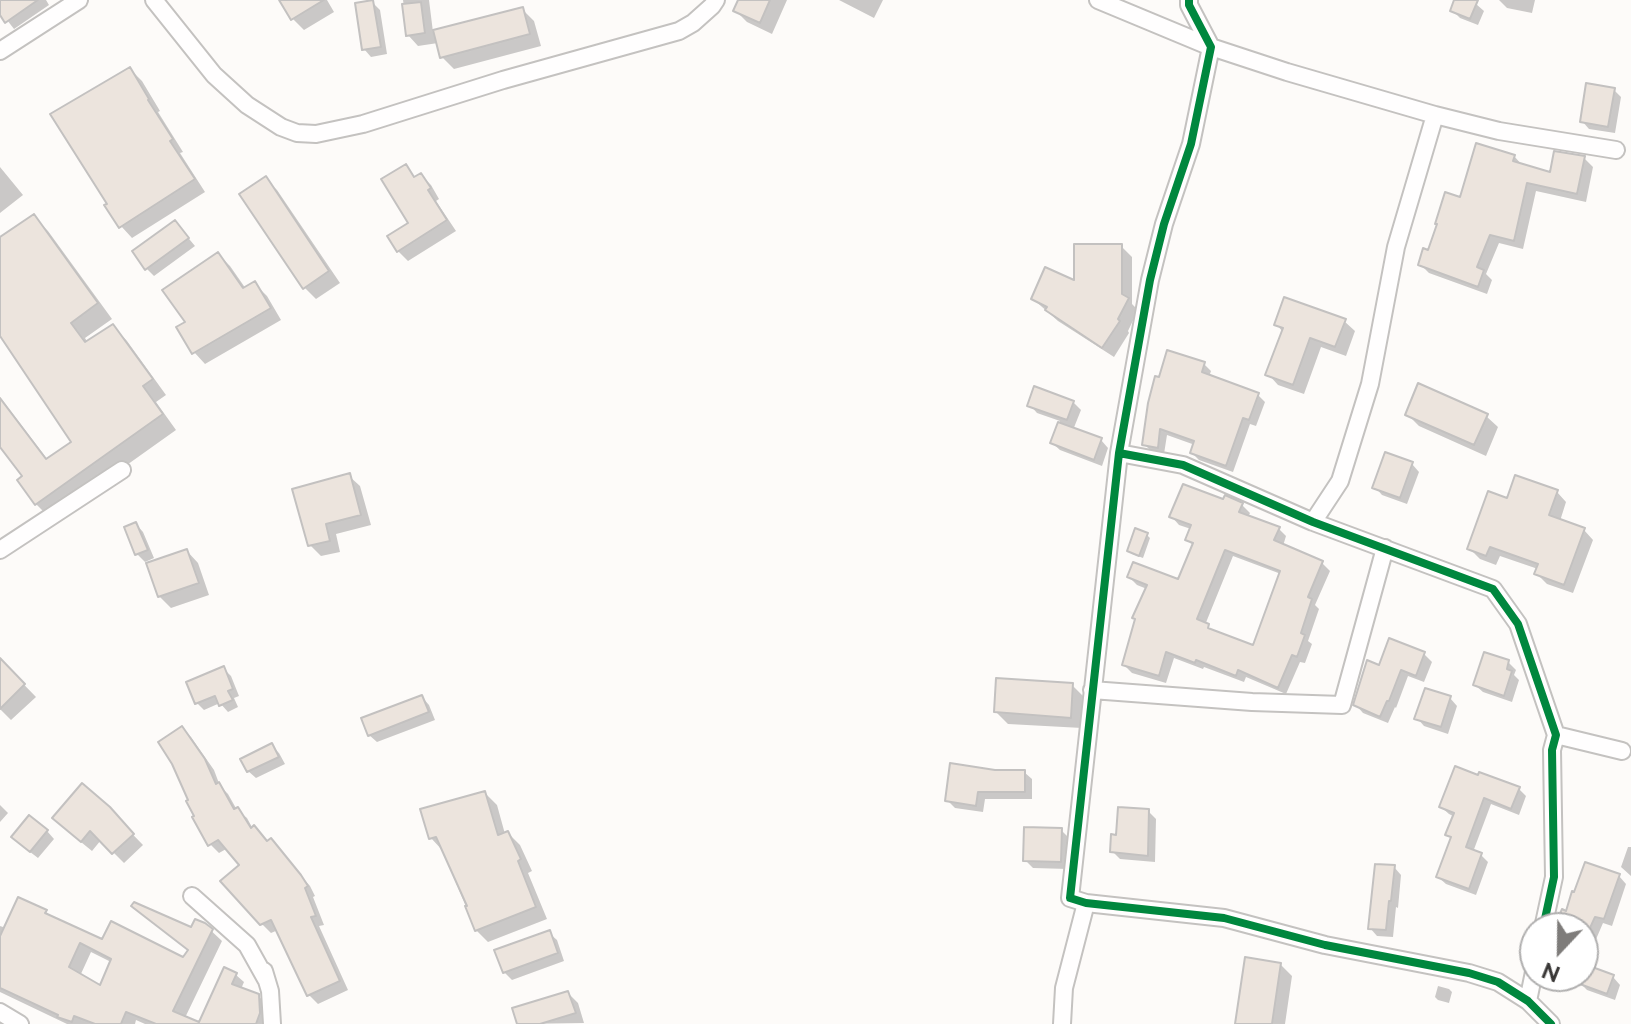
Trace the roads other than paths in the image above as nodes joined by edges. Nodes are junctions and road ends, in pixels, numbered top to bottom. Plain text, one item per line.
1 (79, 0) edge
2 (154, 0) edge
3 (716, 0) edge
4 (1098, 0) edge
5 (1189, 0) edge
6 (1211, 47) junction
7 (0, 51) edge
8 (1435, 115) junction
9 (1616, 150) dead end
10 (1119, 453) junction
11 (122, 470) dead end
12 (1313, 522) junction
13 (1385, 548) junction
14 (0, 550) edge
15 (1092, 690) junction
16 (1556, 735) junction
17 (1622, 751) dead end
18 (192, 896) dead end
19 (1086, 903) junction
20 (1546, 912) edge
21 (258, 950) dead end
22 (266, 979) junction
23 (1530, 992) edge
24 (1528, 1001) junction
25 (0, 1012) edge
26 (20, 1024) edge
27 (272, 1024) edge
28 (1062, 1024) edge
29 (1551, 1024) edge

1 - 7 street
2 - 3 street
4 - 6 street
5 - 6 street
6 - 8 street
6 - 10 street
8 - 9 street
8 - 12 street
10 - 12 street
10 - 15 street
11 - 14 street
12 - 13 street
13 - 15 street
13 - 16 street
15 - 19 street
16 - 17 street
16 - 20 street
18 - 22 street
19 - 24 street
19 - 28 street
21 - 22 street
22 - 27 street
23 - 24 street
24 - 29 street
25 - 26 street

